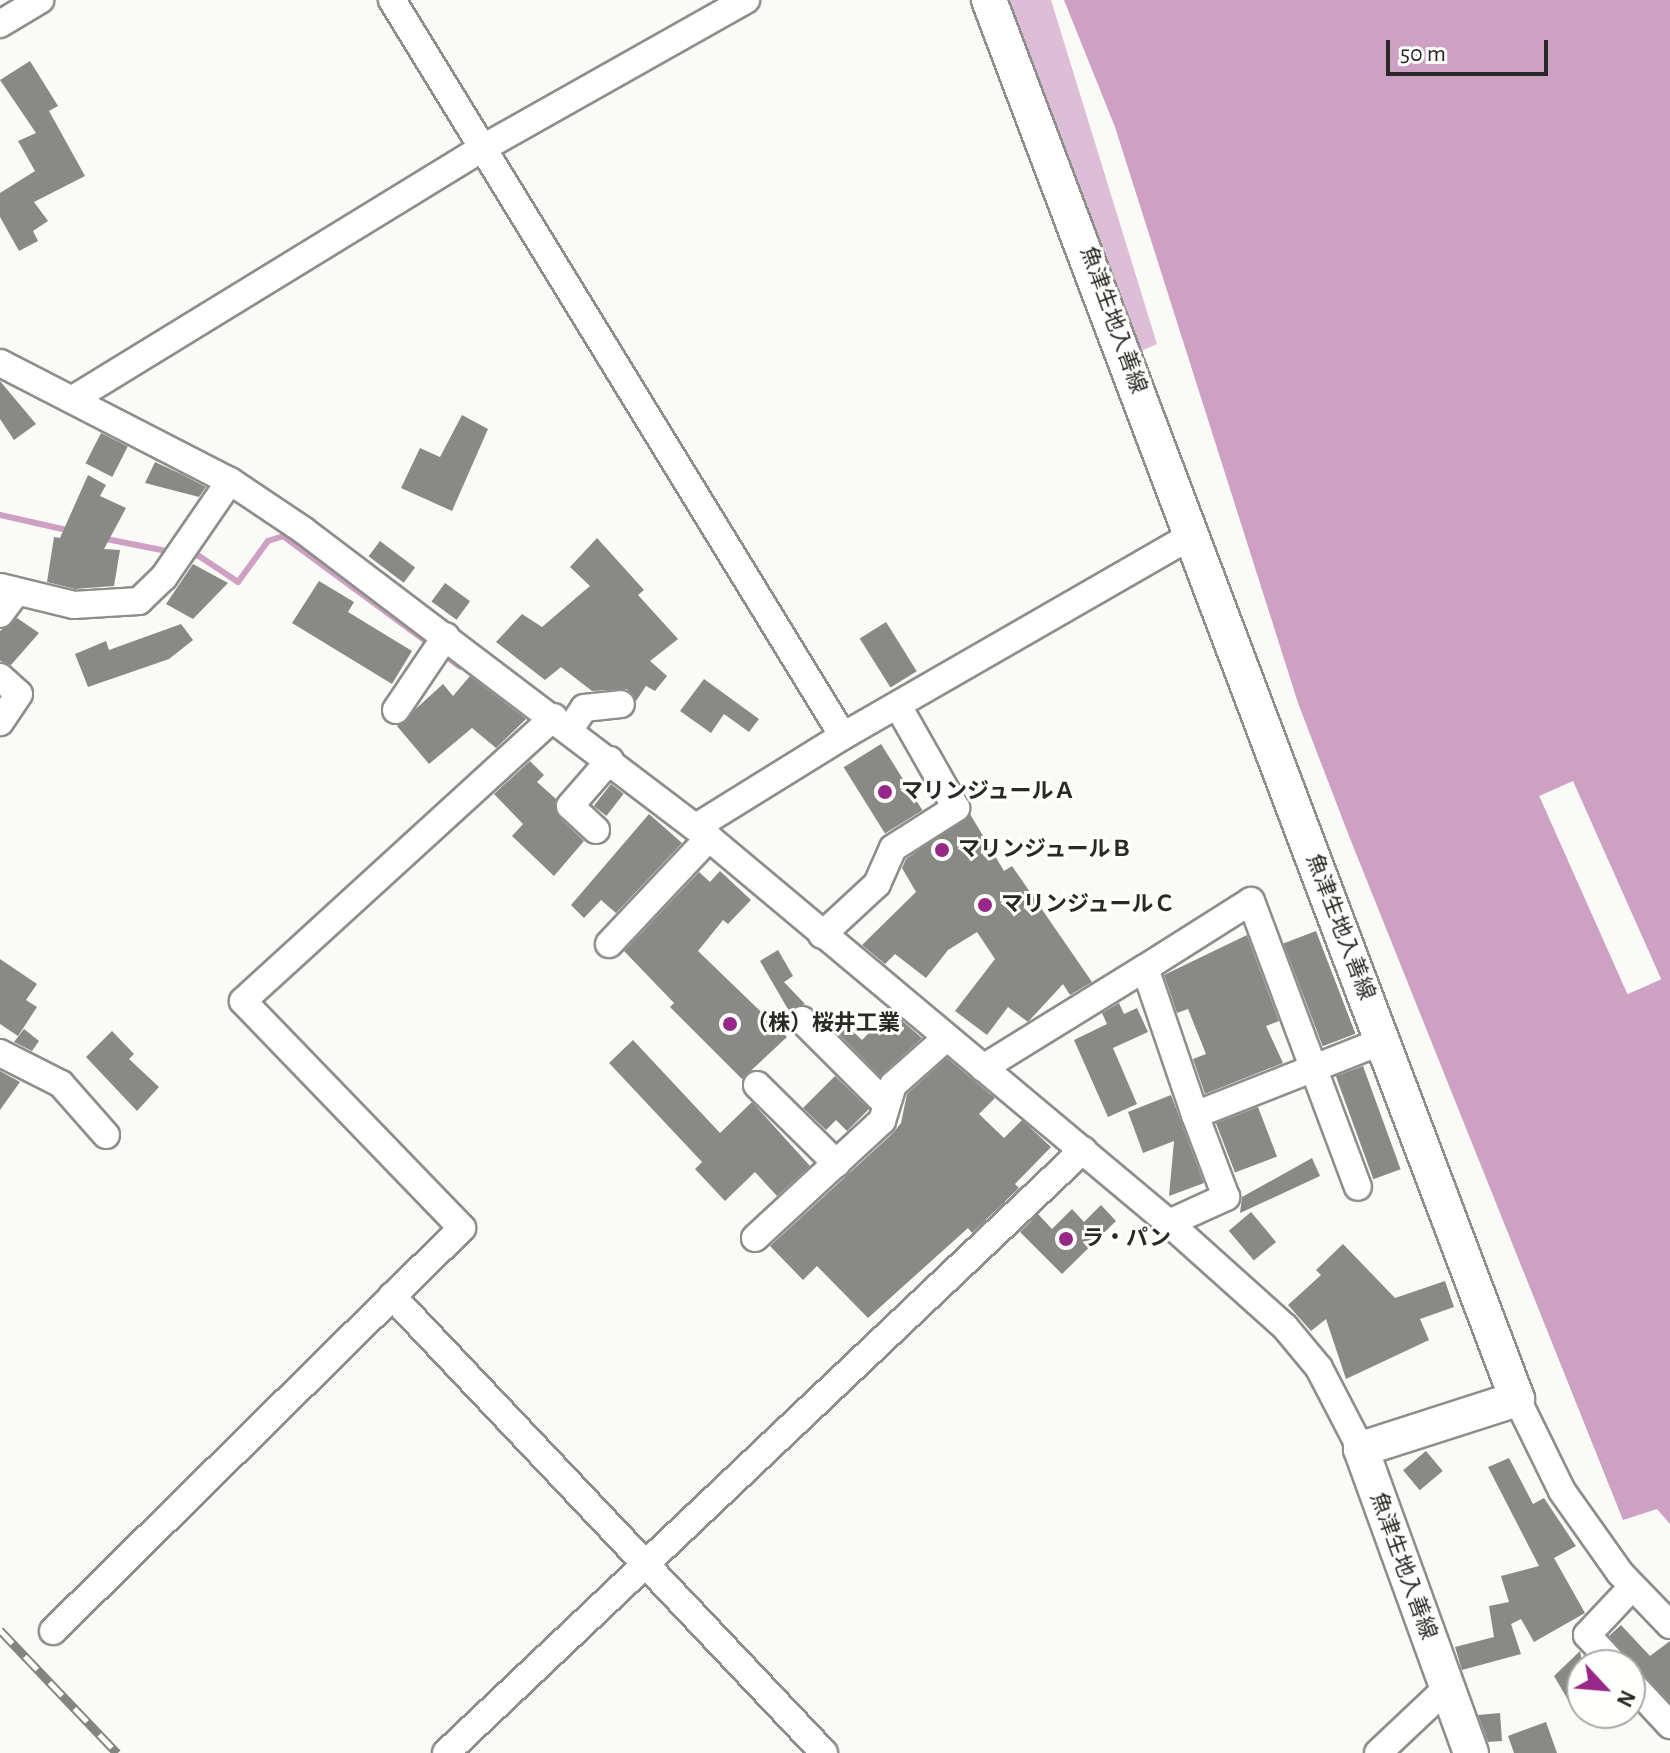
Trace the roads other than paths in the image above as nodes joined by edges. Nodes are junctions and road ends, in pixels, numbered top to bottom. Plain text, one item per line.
1 (40, 0) edge
2 (392, 0) edge
3 (746, 0) edge
4 (989, 0) edge
5 (0, 24) edge
6 (483, 148) junction
7 (4, 370) edge
8 (73, 399) junction
9 (230, 481) junction
10 (1191, 536) junction
11 (8, 590) edge
12 (0, 614) edge
13 (446, 636) junction
14 (0, 677) edge
15 (621, 704) dead end
16 (898, 706) junction
17 (396, 710) dead end
18 (0, 722) edge
19 (562, 723) junction
20 (843, 736) junction
21 (610, 760) junction
22 (596, 830) dead end
23 (702, 833) junction
24 (822, 935) junction
25 (609, 944) dead end
26 (1145, 968) junction
27 (802, 1020) dead end
28 (945, 1039) junction
29 (1383, 1041) junction
30 (0, 1053) edge
31 (983, 1068) junction
32 (1313, 1068) junction
33 (757, 1085) dead end
34 (886, 1104) junction
35 (1195, 1115) junction
36 (106, 1135) dead end
37 (1083, 1150) junction
38 (837, 1164) junction
39 (1358, 1187) dead end
40 (1169, 1223) junction
41 (755, 1238) dead end
42 (392, 1296) junction
43 (1517, 1399) junction
44 (1361, 1449) junction
45 (644, 1564) junction
46 (1632, 1587) junction
47 (1670, 1625) edge
48 (53, 1631) dead end
49 (1600, 1649) edge
50 (1446, 1689) junction
51 (1646, 1699) edge
52 (1670, 1725) edge
53 (446, 1753) edge
54 (824, 1753) edge
55 (1378, 1753) edge
56 (1471, 1753) edge

1 - 5 street
2 - 6 street
3 - 6 street
4 - 10 main road, 魚津生地入善線
6 - 8 street
6 - 20 street
7 - 8 street
8 - 9 street
9 - 11 street
9 - 13 street
10 - 16 street
10 - 29 main road, 魚津生地入善線
11 - 12 street
13 - 17 street
13 - 19 street
14 - 18 street
15 - 19 street
16 - 20 street
16 - 24 street
19 - 21 street
19 - 42 street
20 - 23 street
21 - 22 street
21 - 23 street
23 - 24 street
23 - 25 street
24 - 28 street
26 - 31 street
26 - 32 street
26 - 35 street
27 - 34 street
28 - 31 street
28 - 34 street
29 - 32 street
29 - 43 main road, 魚津生地入善線
30 - 36 street
31 - 37 street
32 - 35 street
32 - 39 street
33 - 38 street
34 - 38 street
35 - 40 street
37 - 40 street
37 - 45 street
38 - 41 street
40 - 44 street
42 - 45 street
42 - 48 street
43 - 44 main road
43 - 46 street
44 - 50 main road, 魚津生地入善線
45 - 53 street
45 - 54 street
46 - 47 street
46 - 49 street
50 - 55 street
50 - 56 main road, 魚津生地入善線
51 - 52 street

